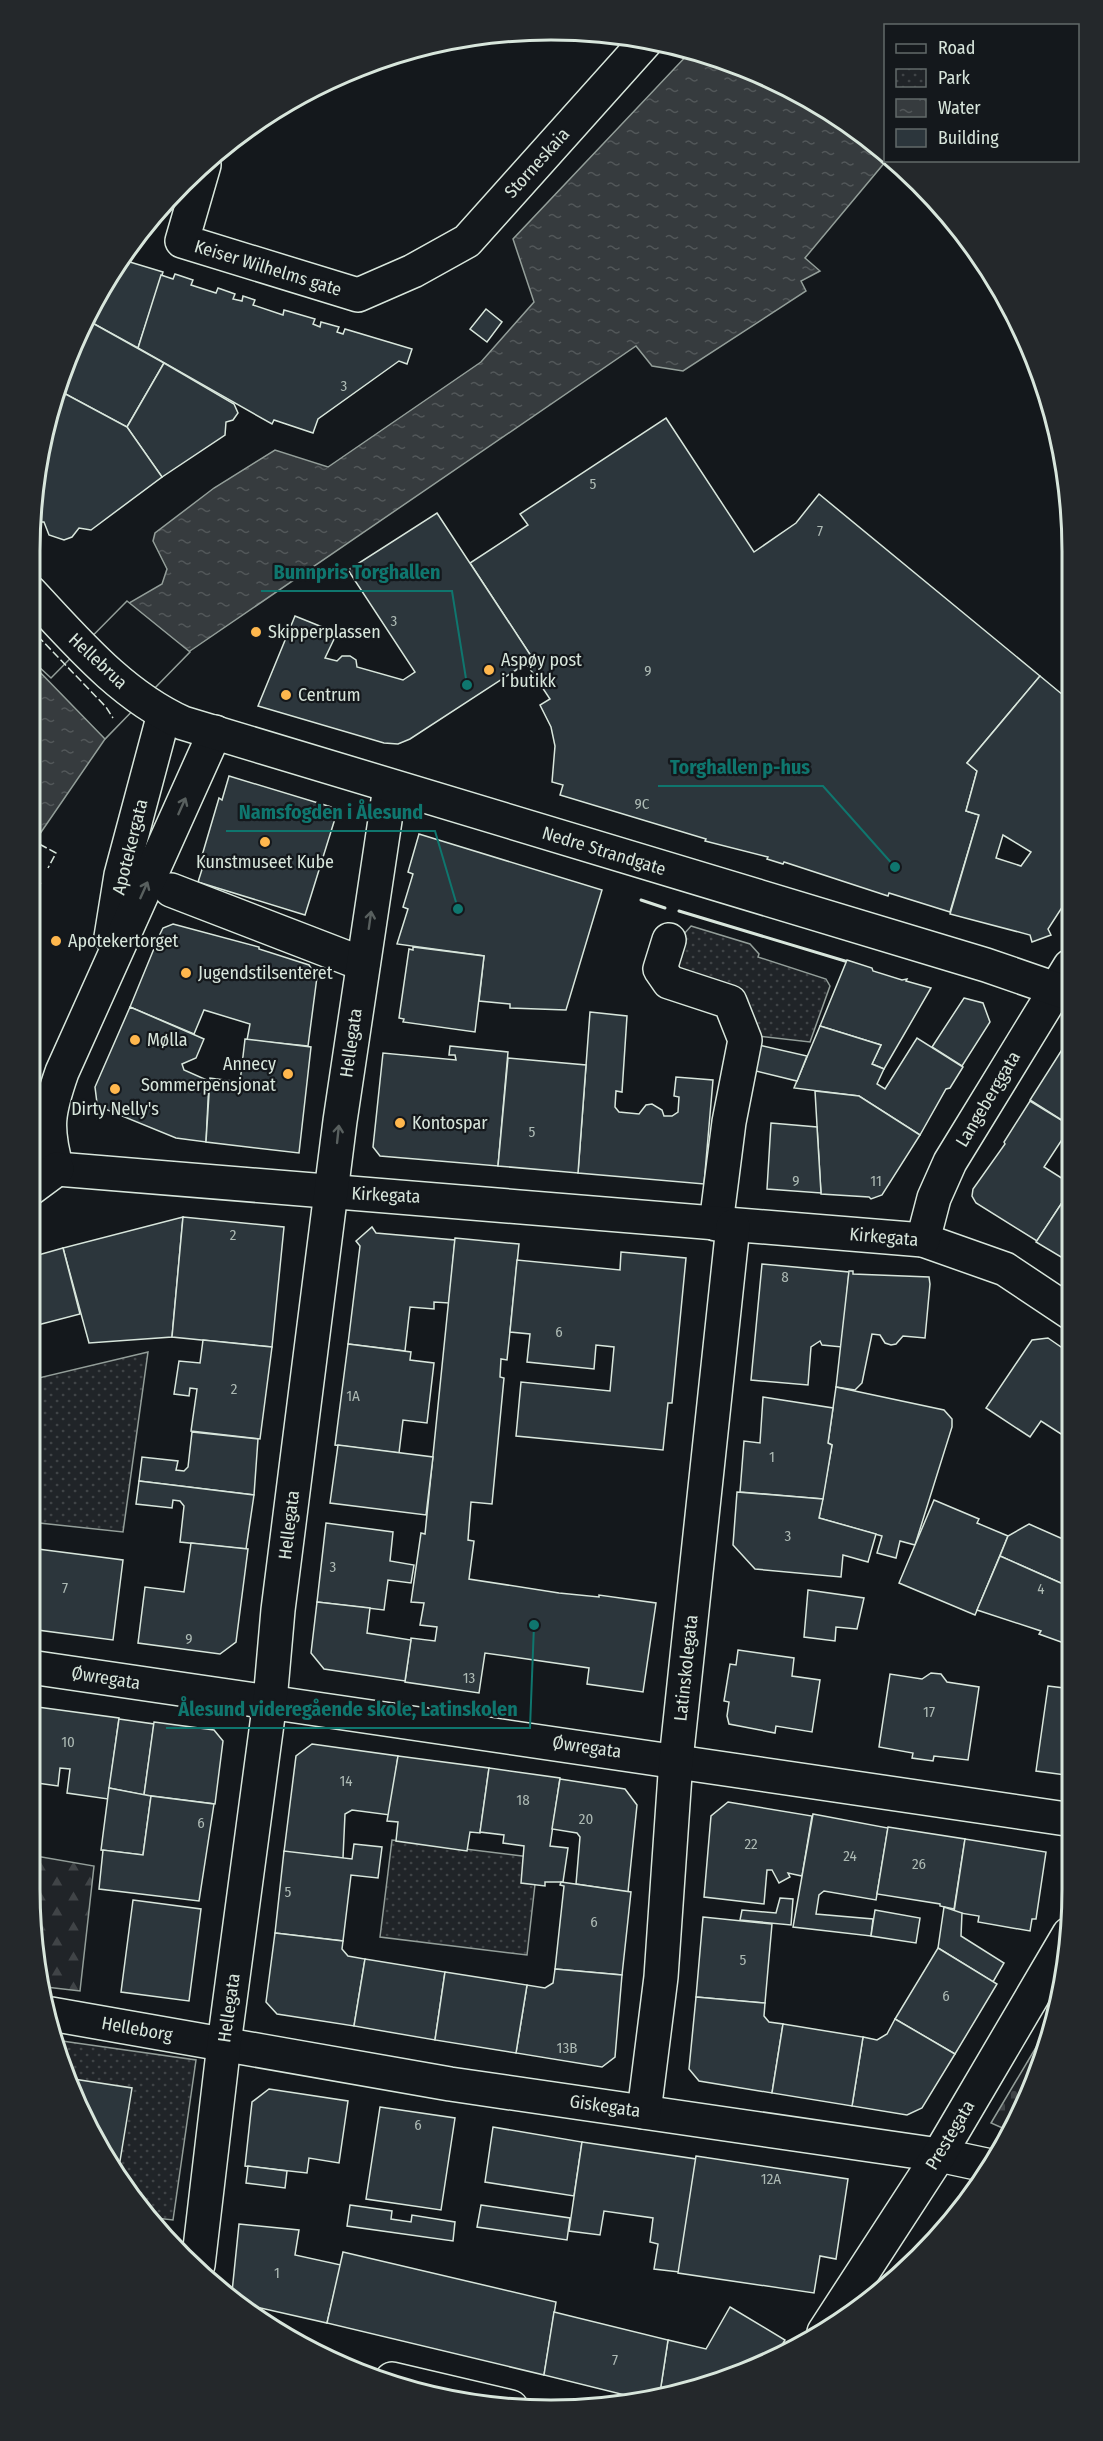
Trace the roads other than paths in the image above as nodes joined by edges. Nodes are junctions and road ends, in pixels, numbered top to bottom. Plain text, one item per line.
1 (640, 48) edge
2 (185, 195) edge
3 (176, 210) edge
4 (413, 271) joint
5 (40, 603) edge
6 (153, 708) junction
7 (214, 732) junction
8 (390, 787) junction
9 (171, 890) dead end
10 (669, 940) dead end
11 (363, 964) junction
12 (1062, 981) edge
13 (103, 982) junction
14 (1062, 987) edge
15 (57, 1169) junction
16 (40, 1182) edge
17 (332, 1192) junction
18 (724, 1225) junction
19 (923, 1239) junction
20 (1062, 1307) edge
21 (40, 1667) edge
22 (270, 1701) junction
23 (676, 1760) junction
24 (1062, 1818) edge
25 (1058, 1952) edge
26 (56, 2015) edge
27 (224, 2044) junction
28 (644, 2112) junction
29 (939, 2155) junction
30 (982, 2164) edge
31 (199, 2259) edge
32 (836, 2313) edge

1 - 4 main road, Storneskaia
2 - 3 main road, Keiser Wilhelms gate
3 - 4 main road, Keiser Wilhelms gate
5 - 6 main road, Hellebrua
6 - 7 main road, Nedre Strandgate
6 - 13 main road, Apotekergata
7 - 8 main road, Nedre Strandgate
13 -> 7 main road, Apotekergata
11 -> 8 main road, Hellegata
8 - 12 main road, Nedre Strandgate
9 - 11 main road
10 - 18 main road
17 -> 11 main road, Hellegata
13 - 15 main road, Apotekergata
14 - 19 main road, Langeberggata
15 - 16 main road
15 - 17 main road, Kirkegata
17 - 18 main road, Kirkegata
17 - 22 main road, Hellegata
18 - 19 main road, Kirkegata
18 - 23 main road, Latinskolegata
19 - 20 main road, Kirkegata
21 - 22 main road, Øwregata
22 - 23 main road, Øwregata
22 - 27 main road, Hellegata
23 - 24 main road, Øwregata
23 - 28 main road, Latinskolegata
25 - 29 main road, Prestegata
26 - 27 main road, Helleborg
27 - 28 main road, Giskegata
27 - 31 main road, Hellegata
28 - 29 main road, Giskegata
29 - 30 main road, Giskegata
29 - 32 main road, Prestegata

